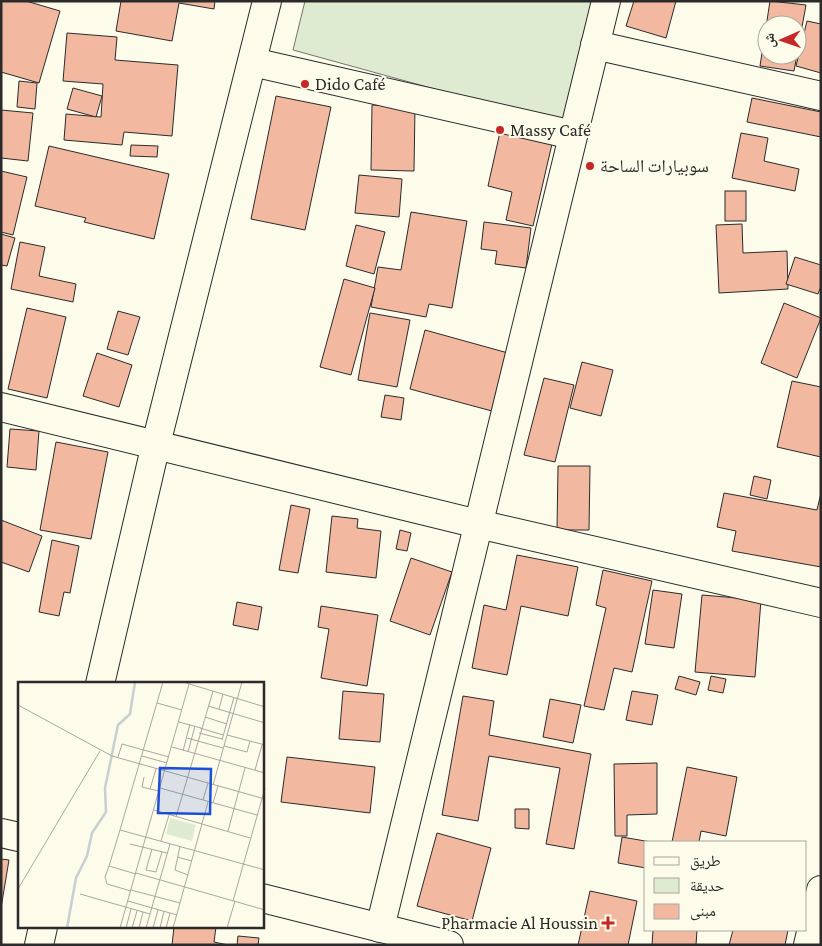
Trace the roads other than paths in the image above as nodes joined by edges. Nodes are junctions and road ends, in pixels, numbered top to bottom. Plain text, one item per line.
1 (266, 1) edge
2 (606, 1) edge
3 (596, 45) junction
4 (252, 62) junction
5 (821, 96) edge
6 (573, 136) junction
7 (1, 406) edge
8 (156, 444) junction
9 (478, 524) junction
10 (821, 603) edge
11 (100, 682) edge
12 (1, 833) edge
13 (18, 837) edge
14 (821, 890) edge
15 (264, 899) edge
16 (43, 928) edge
17 (380, 928) junction
18 (440, 944) edge
19 (39, 945) edge
20 (808, 945) edge

1 - 4 street
2 - 3 street
3 - 5 street
3 - 6 street
4 - 6 street
4 - 8 street
6 - 9 street
7 - 8 street
8 - 9 street
8 - 11 street
9 - 10 street
9 - 17 street
12 - 13 street
14 - 20 street
15 - 17 street
16 - 19 street
17 - 18 street

